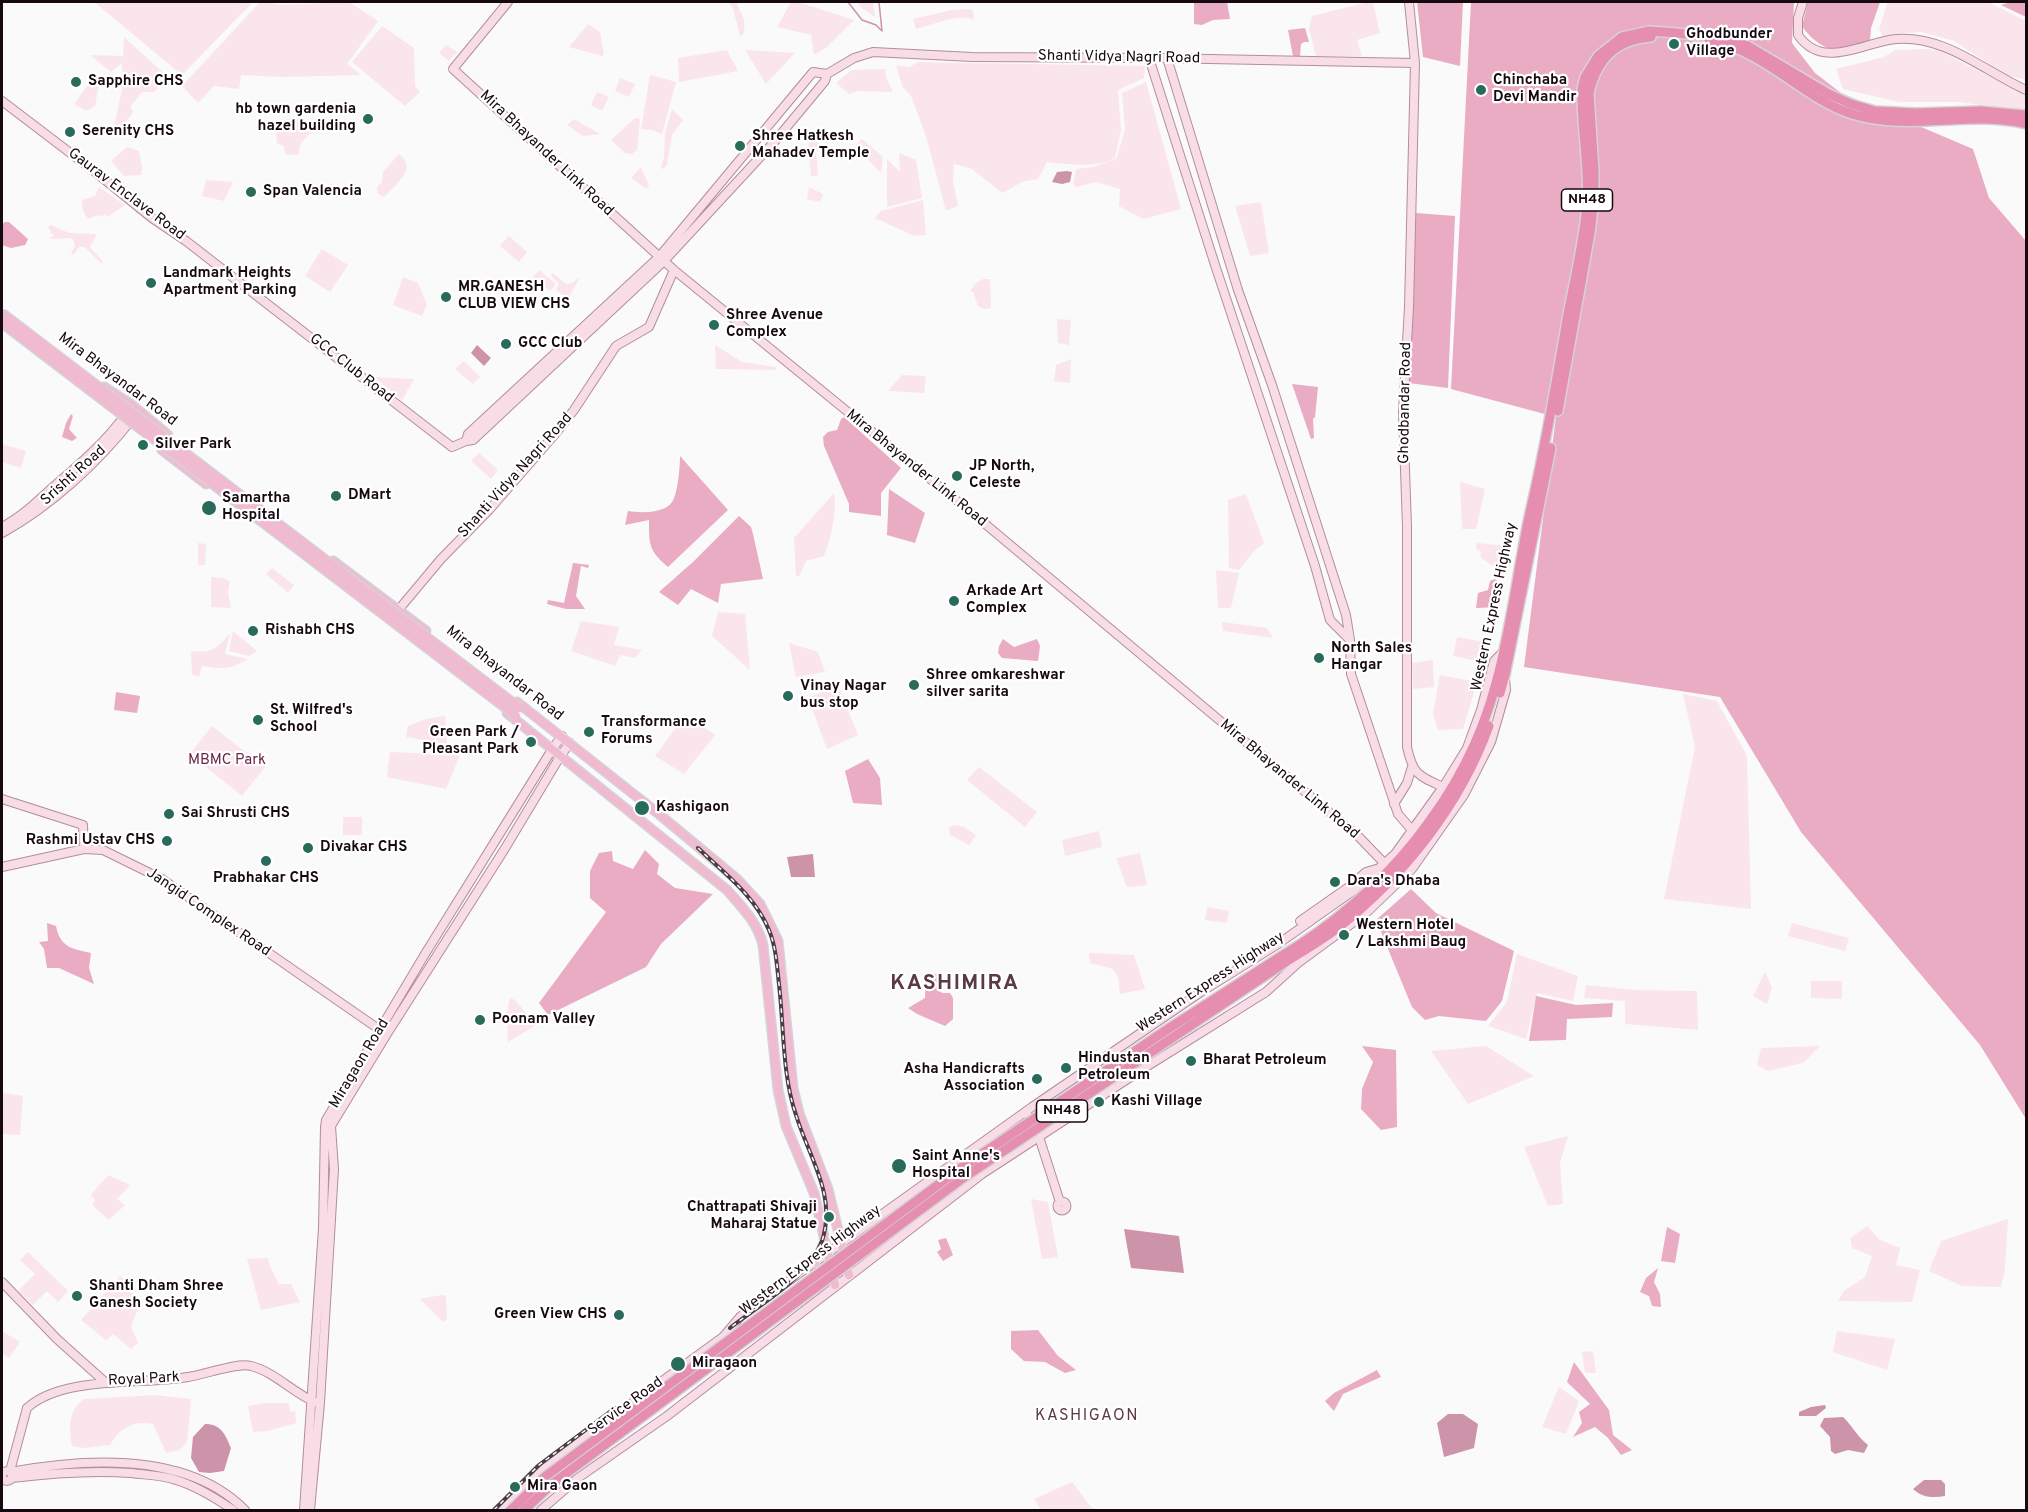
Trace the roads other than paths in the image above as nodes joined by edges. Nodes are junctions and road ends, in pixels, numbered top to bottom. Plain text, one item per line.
1 (508, 2) edge
2 (1409, 2) edge
3 (1803, 2) edge
4 (1149, 58) junction
5 (1167, 58) junction
6 (1415, 63) junction
7 (827, 74) junction
8 (2026, 90) edge
9 (2, 101) edge
10 (2026, 115) edge
11 (2026, 124) edge
12 (662, 259) junction
13 (674, 270) junction
14 (250, 290) joint
15 (2, 311) edge
16 (2, 325) edge
17 (135, 408) junction
18 (126, 420) junction
19 (17, 521) junction
20 (2, 527) edge
21 (2, 533) edge
22 (398, 610) junction
23 (389, 622) junction
24 (1510, 632) junction
25 (1350, 640) junction
26 (1503, 652) junction
27 (518, 712) junction
28 (547, 725) junction
29 (537, 736) junction
30 (562, 736) junction
31 (570, 743) junction
32 (553, 748) junction
33 (561, 755) junction
34 (1412, 767) junction
35 (1443, 787) junction
36 (2, 799) edge
37 (1394, 804) junction
38 (1412, 830) junction
39 (84, 849) junction
40 (1381, 866) junction
41 (2, 867) edge
42 (737, 879) junction
43 (727, 890) junction
44 (1278, 944) junction
45 (1288, 959) junction
46 (384, 1032) junction
47 (1026, 1112) junction
48 (807, 1136) junction
49 (1039, 1137) junction
50 (792, 1140) junction
51 (823, 1173) junction
52 (809, 1179) junction
53 (828, 1189) junction
54 (813, 1193) junction
55 (1060, 1202) dead end
56 (824, 1242) junction
57 (841, 1244) junction
58 (827, 1254) junction
59 (815, 1262) junction
60 (849, 1275) junction
61 (2, 1282) edge
62 (836, 1285) junction
63 (105, 1382) junction
64 (316, 1402) junction
65 (6, 1475) edge
66 (189, 1475) junction
67 (185, 1484) junction
68 (233, 1510) edge
69 (244, 1510) edge
70 (304, 1510) edge
71 (310, 1510) edge
72 (498, 1510) edge
73 (511, 1510) edge
74 (524, 1510) edge
75 (541, 1510) edge

1 - 12 street, Mira Bhayander Link Road
2 - 6 street, Ghodbandar Road
3 - 8 street
4 - 5 street, Shanti Vidya Nagri Road
4 - 7 street, Shanti Vidya Nagri Road
4 - 25 street
5 - 6 street, Shanti Vidya Nagri Road
5 - 25 street
6 - 34 street, Ghodbandar Road
7 - 12 street, Shanti Vidya Nagri Road
7 - 12 street, Shanti Vidya Nagri Road
9 - 14 street, Gaurav Enclave Road
10 - 24 highway, Western Express Highway / NH48
11 - 24 highway, Western Express Highway / NH48
12 - 13 street, Mira Bhayander Link Road
12 - 14 street, GCC Club Road
13 - 22 street, Shanti Vidya Nagri Road
13 - 40 street, Mira Bhayander Link Road
15 - 17 main road, Mira Bhayandar Road
15 - 27 main road, bridge
16 - 18 main road, Mira Bhayandar Road
16 - 27 main road, bridge
17 - 18 street, Srishti Road
17 - 22 main road, Mira Bhayandar Road
18 - 19 street, Srishti Road
18 - 23 main road, Mira Bhayandar Road
19 - 20 street, Srishti Road
19 - 21 street, Srishti Road
22 - 23 street, Shanti Vidya Nagri Road
22 - 28 main road, Mira Bhayandar Road
23 - 29 main road, Mira Bhayandar Road
24 - 26 highway, Western Express Highway / NH48
24 - 45 highway, Western Express Highway / NH48
25 - 37 street
26 - 35 street, Service Road
26 - 45 highway, Western Express Highway / NH48
27 - 28 main road
27 - 29 main road
28 - 30 main road, Mira Bhayandar Road
29 - 32 main road, Mira Bhayandar Road
30 - 31 main road, Mira Bhayandar Road
30 - 32 street, Miragaon Road
31 - 33 street, Miragaon Road
31 - 42 main road, Mira Bhayandar Road
32 - 33 main road, Mira Bhayandar Road
32 - 46 street, Miragaon Road
33 - 43 main road, Mira Bhayandar Road
33 - 46 street, Miragaon Road
34 - 35 street
34 - 37 street
35 - 38 street, Service Road
36 - 39 street
37 - 38 street
38 - 40 street, Service Road
39 - 41 street
39 - 46 street, Jangid Complex Road
40 - 44 street, Service Road
42 - 43 main road
42 - 48 main road, Mira Bhayandar Road
43 - 50 main road, Mira Bhayandar Road
44 - 45 street
44 - 47 street, Service Road
45 - 49 street
45 - 73 highway, Western Express Highway / NH48, bridge
45 - 74 highway, Western Express Highway / NH48, bridge
46 - 64 street, Miragaon Road
47 - 49 street
47 - 57 street, Service Road
48 - 50 main road
48 - 51 main road, Mira Bhayandar Road
49 - 55 street
49 - 60 street
50 - 52 main road, Mira Bhayandar Road
51 - 52 main road
51 - 53 main road, Mira Bhayandar Road
52 - 54 main road, Mira Bhayandar Road
53 - 54 main road
53 - 57 main road, Mira Bhayandar Road
54 - 56 main road, Mira Bhayandar Road
56 - 58 main road, Mira Bhayandar Road
56 - 59 main road
57 - 58 street, Service Road
57 - 60 main road, Mira Bhayandar Road
58 - 59 street, Service Road
58 - 62 main road, Mira Bhayandar Road
59 - 72 street, Service Road
60 - 62 street
61 - 63 street
62 - 75 street
63 - 64 street, Royal Park
63 - 65 street, Royal Park
64 - 70 street, Miragaon Road
64 - 71 street, Miragaon Road
65 - 66 street
65 - 67 street
66 - 67 street
66 - 69 street
67 - 68 street

